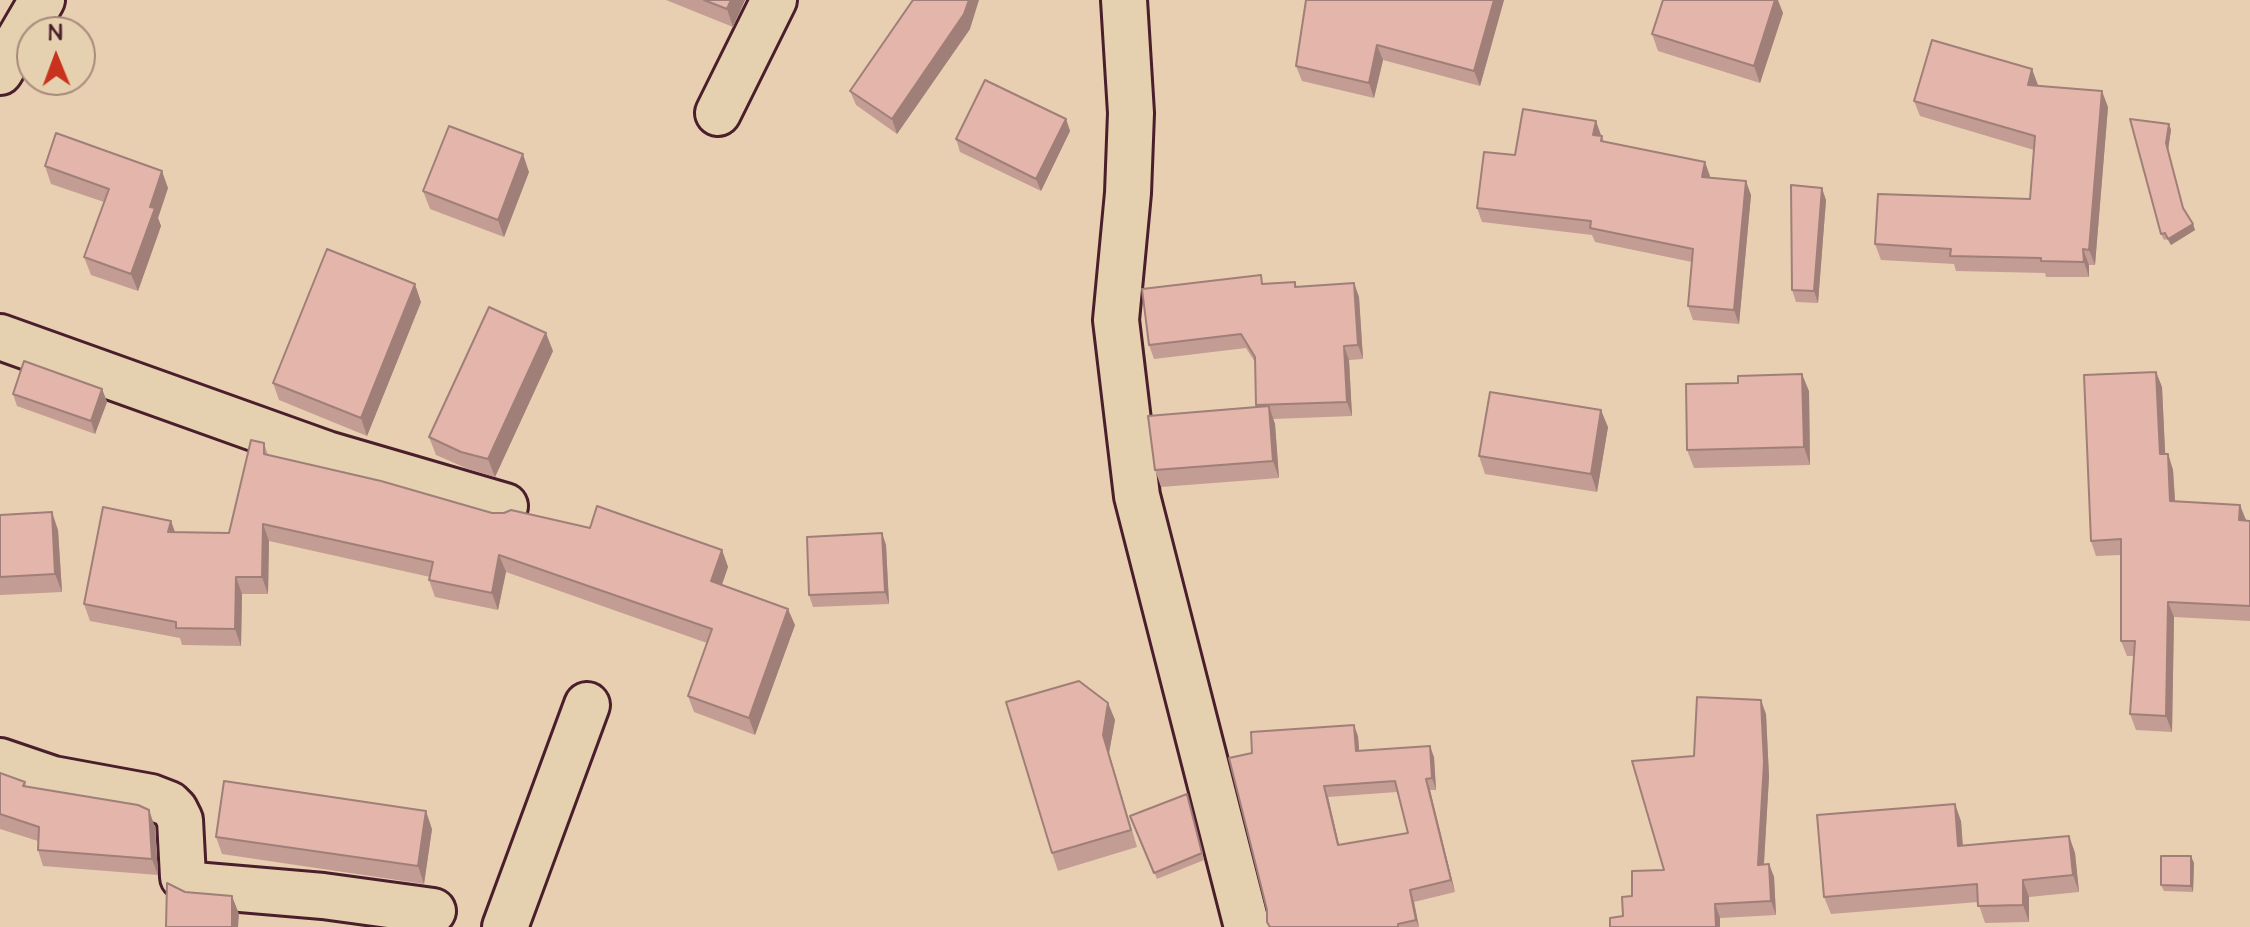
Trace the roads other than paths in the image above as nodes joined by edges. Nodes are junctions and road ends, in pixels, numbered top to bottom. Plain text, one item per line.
1 (42, 0) edge
2 (774, 0) edge
3 (1124, 0) edge
4 (0, 72) edge
5 (718, 113) dead end
6 (0, 337) edge
7 (505, 506) dead end
8 (587, 705) dead end
9 (0, 761) edge
10 (433, 911) dead end
11 (505, 927) edge
12 (1247, 927) edge

1 - 4 street
2 - 5 street
3 - 12 street
6 - 7 street
8 - 11 street
9 - 10 street

